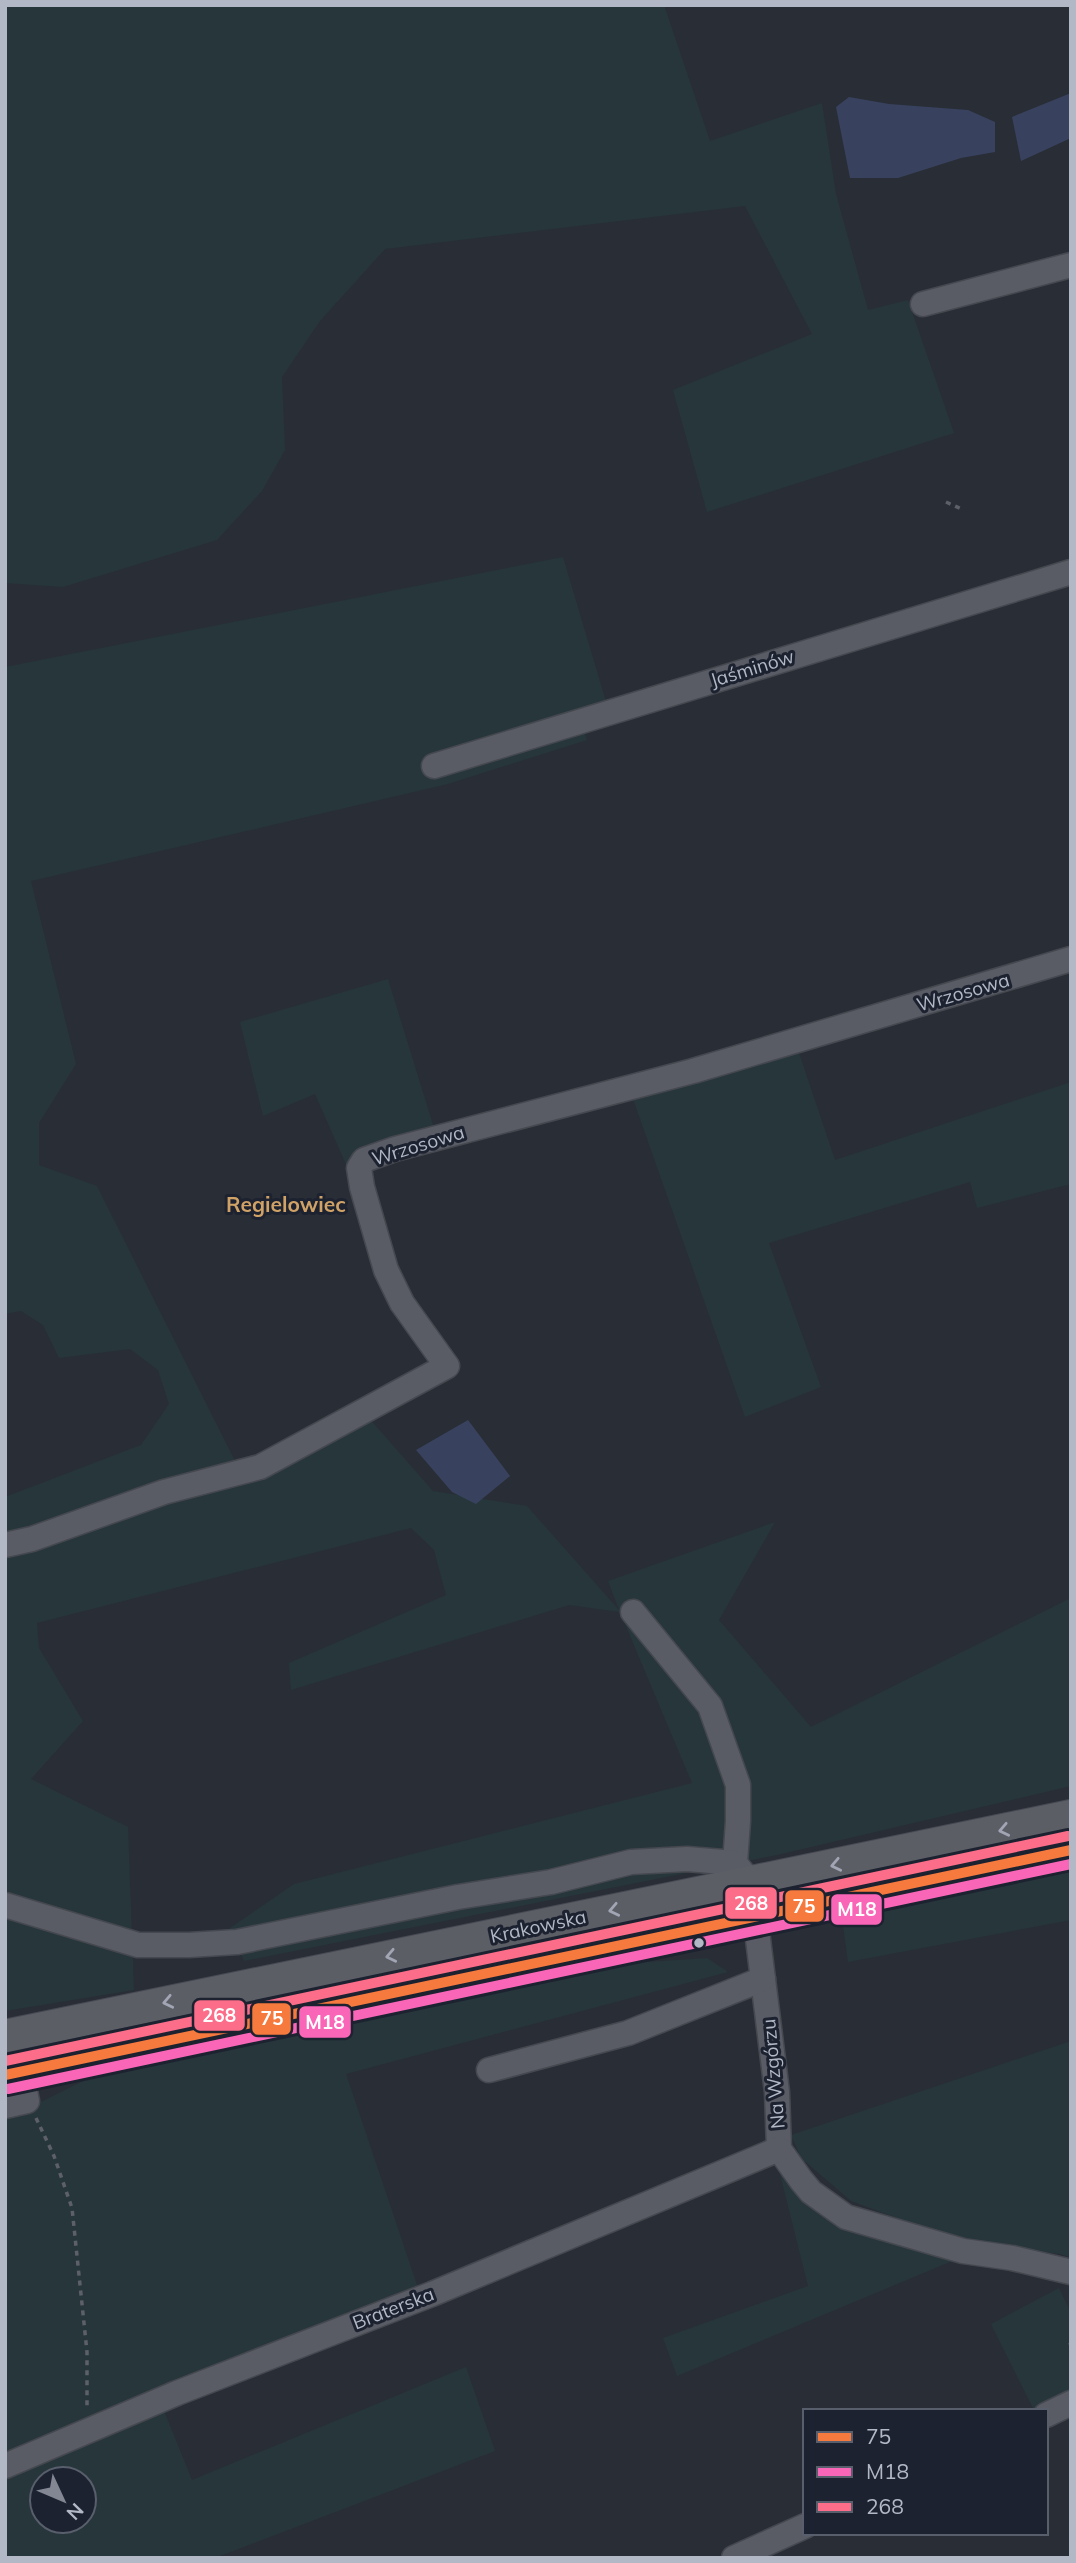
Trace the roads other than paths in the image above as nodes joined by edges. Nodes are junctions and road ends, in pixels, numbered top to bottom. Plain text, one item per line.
1 (1071, 265) edge
2 (923, 304) dead end
3 (1071, 572) edge
4 (434, 766) dead end
5 (1071, 959) edge
6 (5, 1545) edge
7 (633, 1612) dead end
8 (1071, 1816) edge
9 (1071, 1850) edge
10 (742, 1872) junction
11 (5, 1905) edge
12 (755, 1915) junction
13 (763, 1979) junction
14 (5, 2036) edge
15 (489, 2070) dead end
16 (14, 2088) edge
17 (779, 2149) junction
18 (1071, 2272) edge
19 (1071, 2403) edge
20 (1048, 2414) edge
21 (5, 2466) edge
22 (803, 2527) edge
23 (734, 2558) edge

1 - 2 street
3 - 4 street, Jaśminów
5 - 6 street, Wrzosowa
7 - 10 street, Na Wzgórzu
8 -> 10 main road, Krakowska
9 - 12 main road, Krakowska
10 - 11 street
10 - 12 street, Na Wzgórzu
10 -> 14 main road, Krakowska
12 - 13 street, Na Wzgórzu
12 - 16 main road, Krakowska
13 - 15 street
13 - 17 street, Na Wzgórzu
17 - 18 street, Na Wzgórzu
17 - 21 street, Braterska
19 - 20 street
22 - 23 street

